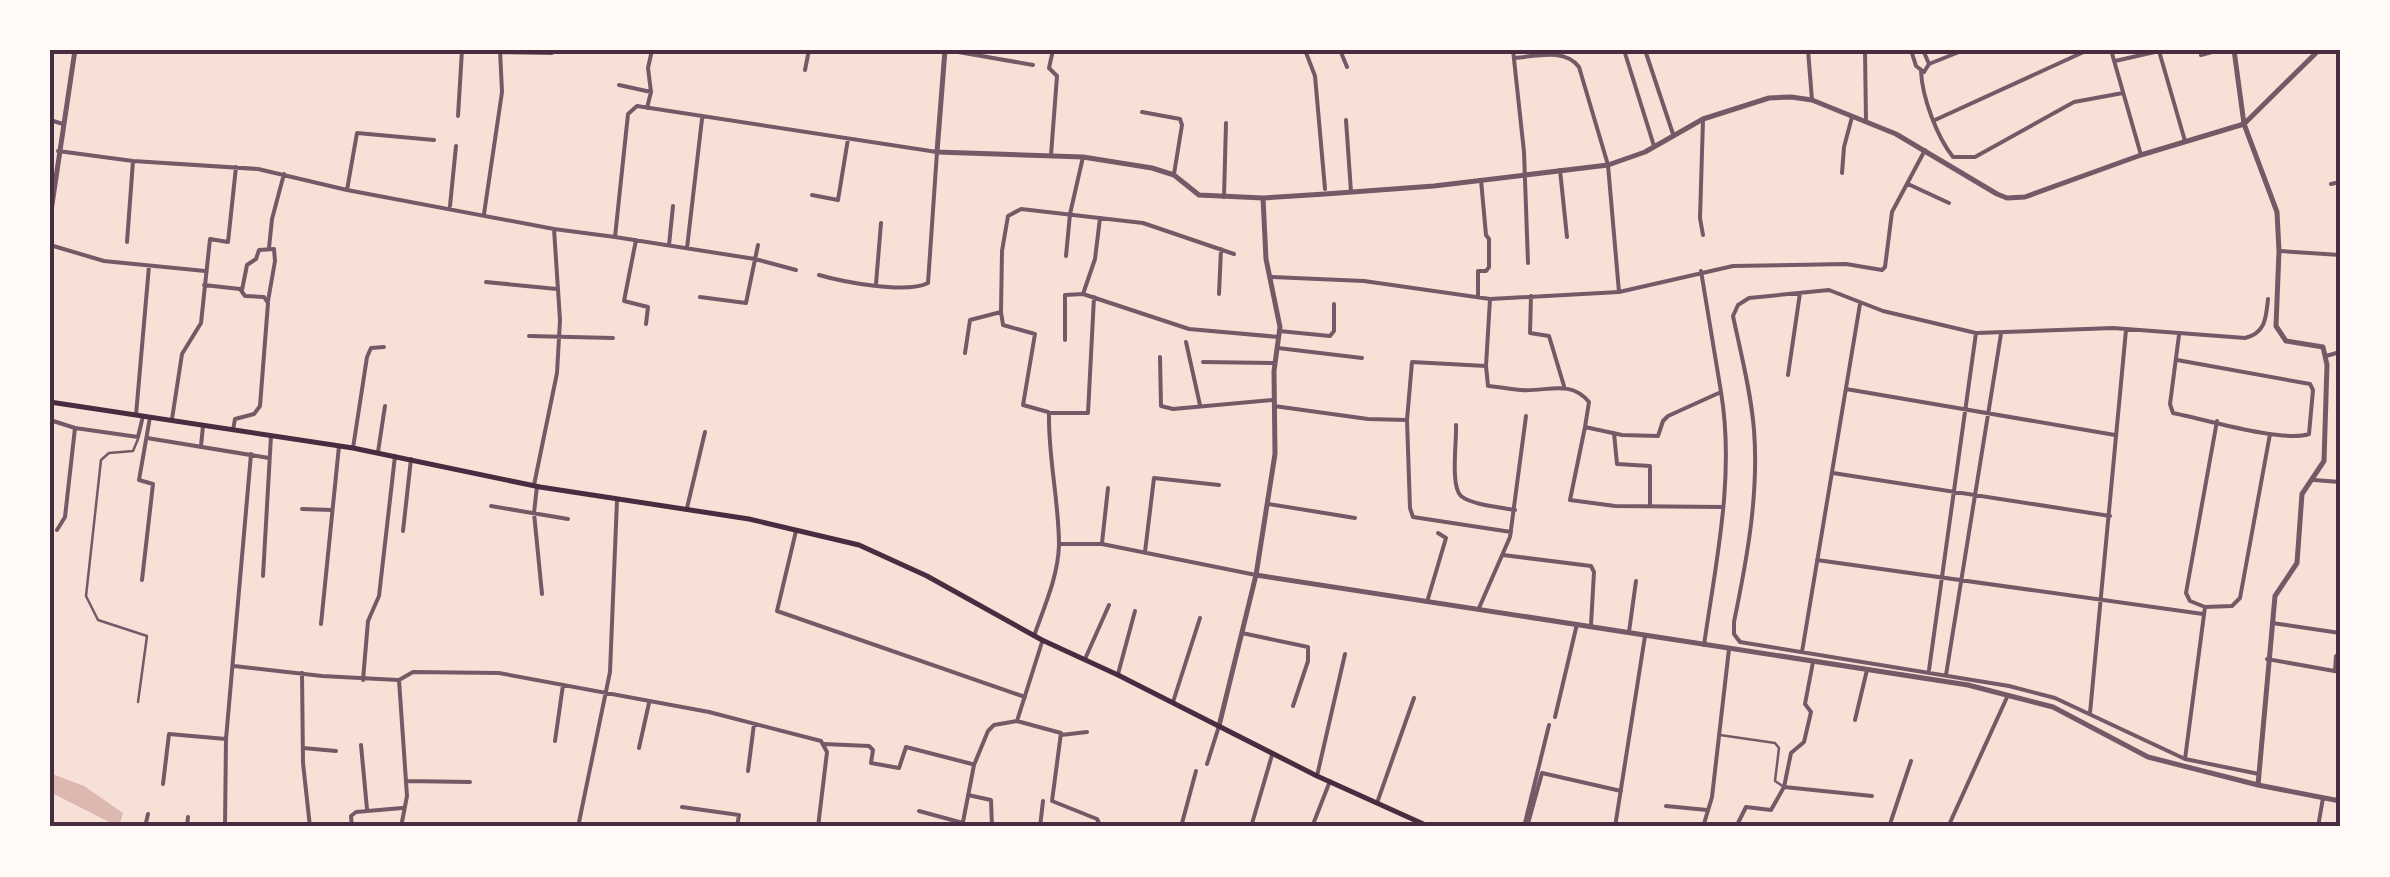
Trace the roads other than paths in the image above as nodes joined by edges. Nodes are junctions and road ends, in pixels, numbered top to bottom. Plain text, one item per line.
1 (75, 50) edge
2 (462, 50) edge
3 (652, 50) edge
4 (809, 50) edge
5 (946, 50) edge
6 (1053, 50) edge
7 (1305, 50) edge
8 (1340, 50) edge
9 (1513, 50) edge
10 (1624, 50) edge
11 (1645, 50) edge
12 (1808, 50) edge
13 (1864, 50) edge
14 (1910, 50) edge
15 (1923, 50) edge
16 (1964, 50) edge
17 (2088, 50) edge
18 (2111, 50) edge
19 (2218, 50) edge
20 (2234, 50) edge
21 (2319, 50) edge
22 (500, 51) edge
23 (552, 52) dead end
24 (2201, 55) dead end
25 (1516, 58) junction
26 (2115, 61) junction
27 (1033, 64) dead end
28 (1929, 64) junction
29 (1348, 67) dead end
30 (805, 70) dead end
31 (1921, 71) junction
32 (619, 85) dead end
33 (650, 92) junction
34 (2123, 93) junction
35 (1812, 100) junction
36 (648, 108) junction
37 (1142, 112) dead end
38 (458, 116) dead end
39 (1852, 117) junction
40 (702, 118) junction
41 (1703, 118) junction
42 (50, 120) edge
43 (1346, 120) dead end
44 (1935, 120) junction
45 (1226, 122) dead end
46 (1866, 122) junction
47 (63, 124) junction
48 (2244, 124) junction
49 (1673, 134) junction
50 (848, 138) junction
51 (434, 140) dead end
52 (2186, 141) junction
53 (456, 146) dead end
54 (1654, 147) junction
55 (1925, 150) junction
56 (58, 152) junction
57 (938, 152) junction
58 (1051, 155) junction
59 (2141, 155) junction
60 (1954, 156) junction
61 (1083, 157) junction
62 (133, 161) junction
63 (1608, 165) junction
64 (236, 168) junction
65 (1560, 170) junction
66 (1956, 170) junction
67 (1842, 173) dead end
68 (284, 174) junction
69 (1524, 174) junction
70 (1174, 175) junction
71 (1481, 180) junction
72 (2340, 182) edge
73 (1907, 184) junction
74 (2331, 184) dead end
75 (1324, 189) dead end
76 (347, 190) junction
77 (1351, 192) junction
78 (812, 195) dead end
79 (1224, 197) junction
80 (1263, 198) junction
81 (51, 201) edge
82 (1949, 203) dead end
83 (674, 206) dead end
84 (450, 207) junction
85 (484, 214) junction
86 (1070, 214) junction
87 (50, 218) edge
88 (1100, 218) junction
89 (881, 223) dead end
90 (554, 229) junction
91 (1703, 235) dead end
92 (615, 237) junction
93 (1567, 237) dead end
94 (636, 240) junction
95 (127, 242) dead end
96 (50, 245) edge
97 (758, 245) dead end
98 (669, 246) junction
99 (269, 248) junction
100 (687, 248) junction
101 (1222, 249) junction
102 (2279, 252) junction
103 (1234, 254) dead end
104 (1066, 256) dead end
105 (2340, 256) edge
106 (755, 259) junction
107 (1528, 263) dead end
108 (149, 266) junction
109 (796, 270) dead end
110 (205, 272) junction
111 (1701, 272) junction
112 (819, 275) dead end
113 (1272, 277) junction
114 (486, 282) dead end
115 (876, 284) junction
116 (204, 285) junction
117 (557, 289) junction
118 (242, 290) junction
119 (1619, 292) junction
120 (1800, 292) junction
121 (1083, 294) junction
122 (1219, 294) dead end
123 (1531, 296) junction
124 (1094, 297) junction
125 (1478, 297) junction
126 (700, 298) dead end
127 (1490, 298) junction
128 (2268, 299) dead end
129 (268, 303) junction
130 (1334, 304) dead end
131 (1860, 304) junction
132 (1001, 312) junction
133 (646, 324) dead end
134 (2126, 330) junction
135 (2002, 333) junction
136 (2179, 333) junction
137 (1279, 334) junction
138 (1976, 334) junction
139 (528, 336) dead end
140 (559, 338) junction
141 (614, 338) dead end
142 (1065, 340) dead end
143 (1186, 342) dead end
144 (384, 347) dead end
145 (1278, 348) junction
146 (2340, 352) edge
147 (965, 353) dead end
148 (1160, 356) dead end
149 (2326, 356) junction
150 (1362, 358) dead end
151 (2177, 360) junction
152 (1203, 362) dead end
153 (1275, 363) junction
154 (1486, 366) junction
155 (1788, 375) dead end
156 (1564, 386) junction
157 (1846, 389) junction
158 (1721, 392) junction
159 (50, 402) edge
160 (1274, 403) junction
161 (1200, 405) junction
162 (385, 406) dead end
163 (1965, 408) junction
164 (1049, 412) junction
165 (1988, 412) junction
166 (143, 416) junction
167 (1526, 416) dead end
168 (172, 419) junction
169 (50, 420) edge
170 (1407, 420) junction
171 (2217, 421) junction
172 (1456, 425) dead end
173 (1585, 427) junction
174 (75, 428) junction
175 (203, 428) junction
176 (233, 430) junction
177 (705, 432) dead end
178 (1614, 434) junction
179 (2115, 434) junction
180 (2270, 434) junction
181 (147, 435) junction
182 (271, 436) junction
183 (138, 438) junction
184 (201, 444) junction
185 (338, 448) junction
186 (353, 448) junction
187 (378, 452) junction
188 (251, 454) junction
189 (269, 456) junction
190 (395, 458) junction
191 (411, 462) junction
192 (1832, 473) junction
193 (2314, 480) junction
194 (2340, 482) edge
195 (1219, 484) dead end
196 (535, 488) junction
197 (1108, 488) dead end
198 (1954, 492) junction
199 (1975, 495) junction
200 (617, 502) junction
201 (1269, 504) junction
202 (491, 506) dead end
203 (1650, 506) junction
204 (1723, 507) junction
205 (688, 508) junction
206 (302, 509) dead end
207 (332, 510) junction
208 (1515, 510) junction
209 (534, 513) junction
210 (2110, 516) junction
211 (1355, 518) dead end
212 (568, 520) dead end
213 (57, 530) dead end
214 (797, 530) junction
215 (403, 531) dead end
216 (1511, 532) junction
217 (1438, 533) dead end
218 (1059, 544) junction
219 (1102, 544) junction
220 (1145, 552) junction
221 (1503, 555) junction
222 (1818, 560) junction
223 (1256, 575) junction
224 (262, 576) dead end
225 (1942, 578) junction
226 (142, 580) dead end
227 (1636, 581) dead end
228 (1961, 581) junction
229 (542, 594) dead end
230 (2102, 598) junction
231 (1427, 602) junction
232 (1109, 605) dead end
233 (2205, 606) junction
234 (1135, 611) dead end
235 (1478, 611) junction
236 (2203, 614) junction
237 (1200, 618) dead end
238 (2272, 623) junction
239 (321, 624) dead end
240 (1577, 624) junction
241 (1591, 625) junction
242 (1242, 632) junction
243 (1628, 632) junction
244 (2340, 634) edge
245 (1034, 636) junction
246 (1646, 636) junction
247 (1041, 643) junction
248 (1704, 645) junction
249 (1728, 648) junction
250 (1802, 652) junction
251 (1345, 654) dead end
252 (2340, 654) edge
253 (1085, 659) junction
254 (2267, 659) junction
255 (1813, 662) junction
256 (234, 666) junction
257 (1867, 670) junction
258 (1928, 672) junction
259 (2337, 672) edge
260 (302, 673) junction
261 (1118, 675) junction
262 (1946, 675) junction
263 (363, 680) junction
264 (400, 680) junction
265 (564, 685) junction
266 (607, 693) junction
267 (2008, 694) junction
268 (1025, 697) junction
269 (1414, 698) dead end
270 (138, 702) dead end
271 (1172, 702) junction
272 (649, 703) junction
273 (1294, 706) dead end
274 (2090, 714) junction
275 (1555, 718) dead end
276 (1856, 720) dead end
277 (1017, 721) junction
278 (754, 724) junction
279 (1549, 725) dead end
280 (1087, 732) dead end
281 (1217, 733) junction
282 (1061, 735) junction
283 (1719, 735) junction
284 (226, 740) junction
285 (555, 742) dead end
286 (824, 744) junction
287 (362, 745) dead end
288 (302, 748) junction
289 (640, 748) dead end
290 (336, 751) dead end
291 (1272, 755) junction
292 (2184, 759) junction
293 (1911, 761) dead end
294 (1207, 764) dead end
295 (974, 765) junction
296 (748, 771) dead end
297 (1196, 771) dead end
298 (2258, 774) junction
299 (1317, 776) junction
300 (406, 781) junction
301 (1330, 781) junction
302 (470, 782) dead end
303 (163, 784) dead end
304 (2258, 785) junction
305 (1784, 787) junction
306 (1620, 792) junction
307 (968, 795) junction
308 (1872, 796) dead end
309 (2324, 798) junction
310 (1042, 801) dead end
311 (2340, 801) edge
312 (1376, 803) junction
313 (1666, 806) dead end
314 (682, 807) dead end
315 (402, 808) junction
316 (367, 809) junction
317 (1706, 810) junction
318 (919, 811) dead end
319 (148, 814) dead end
320 (188, 817) dead end
321 (943, 818) junction
322 (962, 825) edge
323 (1736, 826) edge
324 (145, 827) edge
325 (188, 827) edge
326 (225, 827) edge
327 (310, 827) edge
328 (352, 827) edge
329 (400, 827) edge
330 (578, 827) edge
331 (737, 827) edge
332 (818, 827) edge
333 (942, 827) edge
334 (992, 827) edge
335 (1040, 827) edge
336 (1102, 827) edge
337 (1182, 827) edge
338 (1251, 827) edge
339 (1312, 827) edge
340 (1430, 827) edge
341 (1525, 827) edge
342 (1615, 827) edge
343 (1703, 827) edge
344 (1889, 827) edge
345 (1948, 827) edge
346 (2318, 827) edge

1 - 47 street
2 - 38 street
3 - 33 street
4 - 30 street
5 - 27 street
5 - 57 street
6 - 58 street
7 - 75 street
8 - 29 street
9 - 25 street
10 - 54 street
11 - 49 street
12 - 35 street
13 - 46 street
14 - 31 street
15 - 28 street
16 - 28 street
17 - 44 street
18 - 26 street
19 - 24 street
20 - 48 street
21 - 48 street
22 - 23 street
22 - 85 street
25 - 63 street
25 - 69 street
26 - 34 street
26 - 52 street
28 - 31 street
31 - 44 street
32 - 33 street
33 - 36 street
34 - 59 street
34 - 60 street
35 - 39 street
35 - 41 street
36 - 40 street
36 - 92 street
37 - 70 street
39 - 46 street
39 - 67 street
40 - 50 street
40 - 100 street
41 - 49 street
41 - 91 street
42 - 47 street
43 - 77 street
44 - 60 street
45 - 79 street
46 - 55 street
47 - 56 street
48 - 52 street
48 - 102 street
49 - 54 street
50 - 57 street
50 - 78 street
51 - 76 street
52 - 59 street
53 - 84 street
54 - 63 street
55 - 66 street
55 - 73 street
56 - 62 street
56 - 81 street
57 - 58 street
57 - 115 street
58 - 61 street
59 - 66 street
60 - 66 street
61 - 70 street
61 - 86 street
62 - 64 street
62 - 95 street
63 - 65 street
63 - 119 street
64 - 68 street
64 - 110 street
65 - 69 street
65 - 93 street
68 - 76 street
68 - 99 street
69 - 71 street
69 - 107 street
70 - 79 street
71 - 77 street
71 - 125 street
72 - 74 street
73 - 82 street
73 - 111 street
76 - 84 street
77 - 80 street
79 - 80 street
80 - 113 street
81 - 87 street
83 - 98 street
84 - 85 street
85 - 90 street
86 - 88 street
86 - 104 street
86 - 132 street
88 - 101 street
88 - 121 street
89 - 115 street
90 - 92 street
90 - 117 street
92 - 94 street
94 - 98 street
94 - 133 street
96 - 108 street
97 - 106 street
98 - 100 street
99 - 118 street
99 - 129 street
100 - 106 street
101 - 103 street
101 - 122 street
102 - 105 street
102 - 149 street
106 - 109 street
106 - 126 street
108 - 110 street
108 - 166 street
110 - 116 street
111 - 119 street
111 - 158 street
112 - 115 street
113 - 125 street
113 - 137 street
114 - 117 street
116 - 118 street
116 - 168 street
117 - 140 street
118 - 129 street
119 - 123 street
120 - 131 street
120 - 155 street
120 - 250 street
121 - 124 street
121 - 142 street
123 - 127 street
123 - 156 street
124 - 137 street
124 - 164 street
125 - 127 street
127 - 154 street
128 - 136 street
129 - 176 street
130 - 137 street
131 - 138 street
131 - 157 street
132 - 147 street
132 - 164 street
134 - 135 street
134 - 136 street
134 - 179 street
135 - 138 street
135 - 165 street
136 - 151 street
137 - 145 street
138 - 163 street
139 - 140 street
140 - 141 street
140 - 196 street
143 - 161 street
144 - 186 street
145 - 150 street
145 - 153 street
146 - 149 street
148 - 161 street
149 - 193 street
151 - 171 street
151 - 180 street
152 - 153 street
153 - 160 street
154 - 156 street
154 - 170 street
156 - 173 street
157 - 163 street
157 - 192 street
158 - 178 street
158 - 204 street
159 - 166 main road
160 - 161 street
160 - 170 street
160 - 201 street
162 - 187 street
163 - 165 street
163 - 198 street
164 - 218 street
165 - 179 street
165 - 199 street
166 - 168 main road
166 - 181 street
166 - 183 street
167 - 208 street
168 - 175 main road
169 - 174 street
170 - 216 street
171 - 180 street
171 - 233 street
172 - 208 street
173 - 178 street
173 - 203 street
174 - 183 street
174 - 213 street
175 - 176 main road
175 - 184 street
176 - 182 main road
177 - 205 street
178 - 203 street
179 - 210 street
180 - 233 street
181 - 184 street
181 - 226 street
182 - 185 main road
182 - 189 street
183 - 270 lane
184 - 188 street
185 - 186 main road
185 - 207 street
186 - 187 main road
187 - 190 main road
188 - 189 street
188 - 256 street
189 - 224 street
190 - 191 main road
190 - 263 street
191 - 196 main road
191 - 215 street
192 - 198 street
192 - 222 street
193 - 194 street
193 - 238 street
195 - 220 street
196 - 200 main road
196 - 209 street
197 - 219 street
198 - 199 street
198 - 225 street
199 - 210 street
199 - 228 street
200 - 205 main road
200 - 266 street
201 - 211 street
201 - 223 street
202 - 209 street
203 - 204 street
204 - 248 street
205 - 214 main road
206 - 207 street
207 - 239 street
208 - 216 street
209 - 212 street
209 - 229 street
210 - 230 street
214 - 245 main road
214 - 268 street
216 - 221 street
217 - 231 street
218 - 219 street
218 - 245 street
219 - 220 street
220 - 223 street
221 - 235 street
221 - 241 street
222 - 225 street
222 - 250 street
223 - 231 street
223 - 242 street
225 - 228 street
225 - 258 street
227 - 243 street
228 - 230 street
228 - 262 street
230 - 236 street
230 - 274 street
231 - 235 street
232 - 253 street
233 - 236 street
234 - 261 street
235 - 240 street
236 - 292 street
237 - 271 street
238 - 244 street
238 - 254 street
240 - 241 street
240 - 275 street
241 - 243 street
242 - 273 street
242 - 281 street
243 - 246 street
245 - 247 main road
246 - 248 street
246 - 306 street
247 - 253 main road
247 - 268 street
248 - 249 street
249 - 255 street
249 - 283 street
250 - 258 street
251 - 299 street
252 - 259 street
253 - 261 main road
254 - 259 street
254 - 298 street
255 - 257 street
255 - 305 street
256 - 260 street
256 - 284 street
257 - 267 street
257 - 276 street
258 - 262 street
260 - 263 street
260 - 288 street
261 - 271 main road
262 - 274 street
263 - 264 street
264 - 265 street
264 - 300 street
265 - 266 street
265 - 285 street
266 - 272 street
266 - 330 street
267 - 304 street
267 - 345 street
268 - 277 street
269 - 312 street
271 - 281 main road
272 - 278 street
272 - 289 street
274 - 292 street
277 - 282 street
277 - 295 street
278 - 286 street
278 - 296 street
279 - 341 street
280 - 282 street
281 - 291 main road
281 - 294 street
282 - 336 street
283 - 305 lane
283 - 317 street
284 - 303 street
284 - 326 street
286 - 295 street
286 - 332 street
287 - 316 street
288 - 290 street
288 - 327 street
291 - 299 main road
291 - 338 street
292 - 298 street
293 - 344 street
295 - 307 street
297 - 337 street
298 - 304 street
299 - 301 main road
300 - 302 street
300 - 315 street
301 - 312 main road
301 - 339 street
304 - 309 street
305 - 308 street
305 - 323 street
306 - 341 street
306 - 342 street
307 - 322 street
307 - 334 street
309 - 311 street
309 - 346 street
310 - 335 street
312 - 340 main road
313 - 317 street
314 - 331 street
315 - 316 street
315 - 329 street
316 - 328 street
317 - 343 street
318 - 321 street
319 - 324 street
320 - 325 street
321 - 322 street
321 - 333 street

